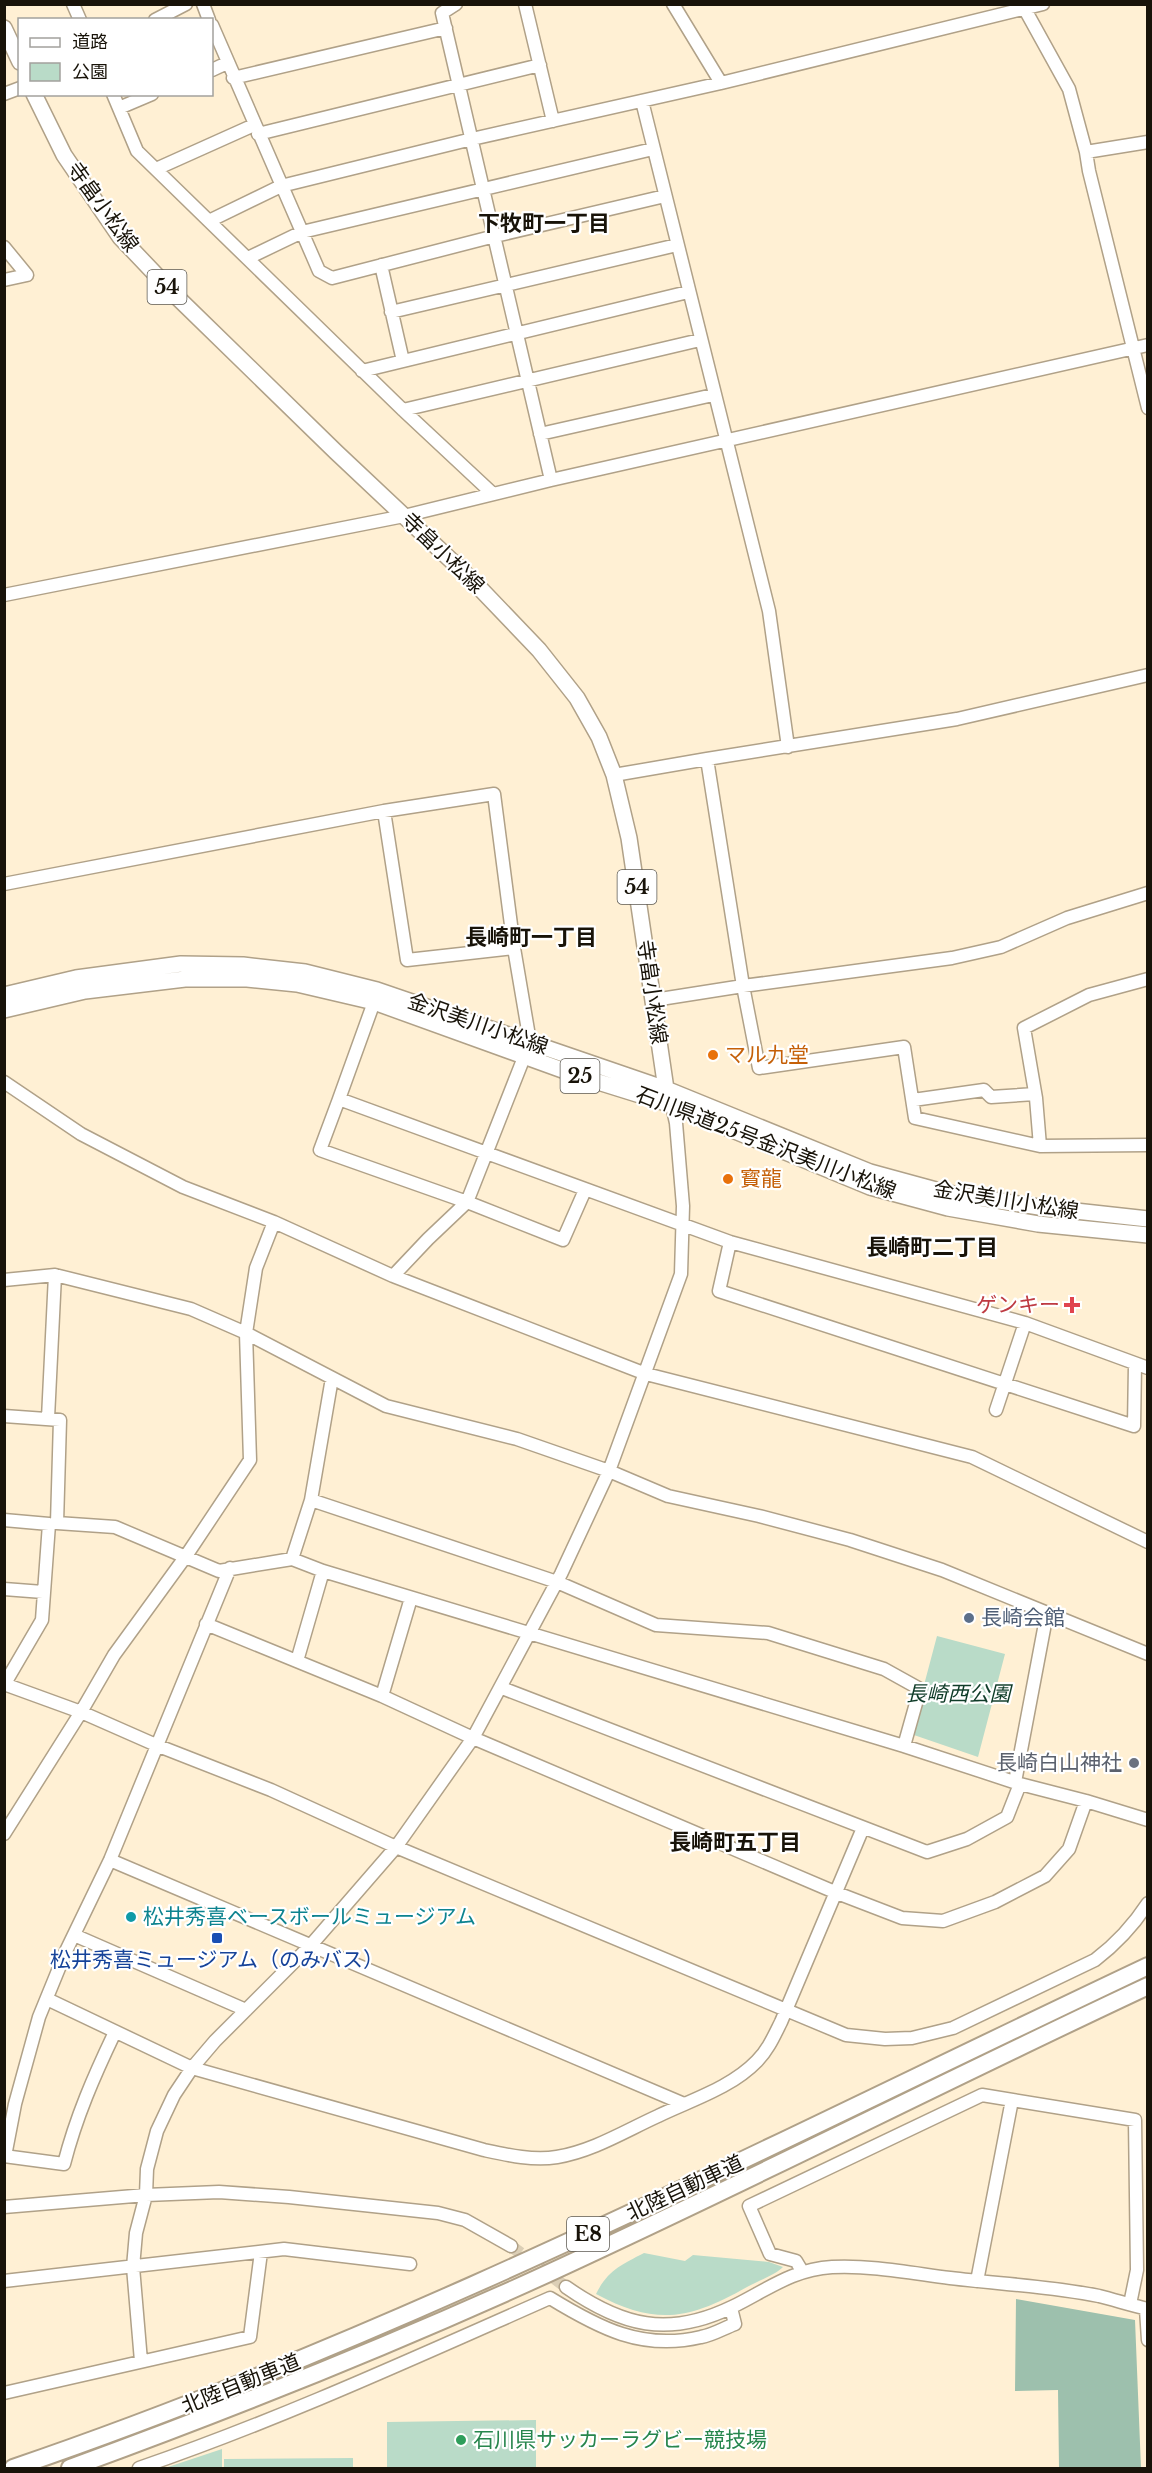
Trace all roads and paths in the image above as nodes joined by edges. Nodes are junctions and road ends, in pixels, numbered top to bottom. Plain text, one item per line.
1 (73, 4) edge
2 (186, 4) edge
3 (456, 4) edge
4 (525, 4) edge
5 (673, 4) edge
6 (1043, 4) edge
7 (1023, 7) edge
8 (79, 18) edge
9 (159, 18) edge
10 (4, 28) edge
11 (213, 28) edge
12 (446, 28) junction
13 (18, 58) edge
14 (227, 63) junction
15 (540, 65) junction
16 (213, 70) edge
17 (233, 78) junction
18 (721, 82) junction
19 (459, 85) junction
20 (35, 96) edge
21 (113, 96) edge
22 (147, 96) edge
23 (642, 101) junction
24 (118, 108) junction
25 (553, 121) junction
26 (256, 129) junction
27 (472, 139) junction
28 (1148, 142) edge
29 (653, 149) junction
30 (1086, 152) junction
31 (156, 169) junction
32 (281, 186) junction
33 (483, 188) junction
34 (665, 196) junction
35 (209, 221) junction
36 (302, 232) junction
37 (495, 236) junction
38 (677, 245) junction
39 (4, 247) edge
40 (248, 258) junction
41 (381, 265) junction
42 (4, 280) edge
43 (506, 285) junction
44 (688, 292) junction
45 (391, 312) junction
46 (517, 333) junction
47 (700, 340) junction
48 (1148, 345) edge
49 (1134, 348) junction
50 (403, 361) junction
51 (362, 371) junction
52 (528, 380) junction
53 (713, 395) junction
54 (1148, 408) edge
55 (403, 410) junction
56 (540, 434) junction
57 (728, 441) junction
58 (551, 480) junction
59 (493, 494) junction
60 (404, 516) junction
61 (4, 595) edge
62 (1148, 675) edge
63 (788, 747) junction
64 (707, 759) junction
65 (614, 775) junction
66 (384, 811) junction
67 (4, 884) edge
68 (1148, 893) edge
69 (514, 948) junction
70 (1148, 980) edge
71 (743, 986) junction
72 (4, 995) edge
73 (654, 1000) junction
74 (374, 1002) junction
75 (4, 1010) edge
76 (528, 1049) junction
77 (4, 1082) edge
78 (666, 1089) junction
79 (1035, 1094) junction
80 (339, 1099) junction
81 (913, 1100) junction
82 (672, 1105) junction
83 (1148, 1145) edge
84 (1040, 1146) junction
85 (486, 1153) junction
86 (585, 1190) junction
87 (467, 1202) junction
88 (1148, 1219) edge
89 (274, 1222) junction
90 (682, 1225) junction
91 (1148, 1235) edge
92 (730, 1242) junction
93 (56, 1275) junction
94 (393, 1276) junction
95 (4, 1280) edge
96 (1025, 1323) junction
97 (246, 1333) junction
98 (1135, 1365) junction
99 (1148, 1368) edge
100 (646, 1374) junction
101 (332, 1378) junction
102 (1005, 1383) junction
103 (996, 1410) dead end
104 (4, 1416) edge
105 (48, 1418) junction
106 (609, 1471) junction
107 (311, 1500) junction
108 (4, 1520) edge
109 (1148, 1542) edge
110 (186, 1556) junction
111 (292, 1559) junction
112 (230, 1568) junction
113 (323, 1571) junction
114 (557, 1582) junction
115 (4, 1589) edge
116 (43, 1592) junction
117 (411, 1598) junction
118 (1047, 1613) junction
119 (207, 1624) junction
120 (529, 1634) junction
121 (1148, 1654) edge
122 (297, 1661) junction
123 (5, 1685) edge
124 (502, 1688) junction
125 (382, 1696) junction
126 (81, 1712) junction
127 (473, 1738) junction
128 (156, 1745) junction
129 (904, 1746) junction
130 (1018, 1783) junction
131 (1086, 1801) junction
132 (1148, 1820) edge
133 (863, 1828) junction
134 (4, 1834) edge
135 (396, 1847) junction
136 (110, 1860) junction
137 (837, 1893) junction
138 (1148, 1903) edge
139 (74, 1935) junction
140 (311, 1946) junction
141 (1148, 1966) edge
142 (1148, 1986) edge
143 (47, 1999) junction
144 (787, 2009) junction
145 (246, 2010) junction
146 (115, 2032) junction
147 (192, 2068) junction
148 (1012, 2100) junction
149 (684, 2104) junction
150 (5, 2156) edge
151 (146, 2194) junction
152 (4, 2207) edge
153 (511, 2246) tunnel mouth
154 (261, 2252) junction
155 (410, 2264) dead end
156 (133, 2267) junction
157 (802, 2271) junction
158 (4, 2281) edge
159 (977, 2281) junction
160 (566, 2286) tunnel mouth
161 (1130, 2304) junction
162 (731, 2308) junction
163 (1147, 2309) edge
164 (1148, 2340) edge
165 (141, 2361) junction
166 (4, 2393) edge
167 (13, 2469) edge
168 (70, 2469) edge
169 (139, 2469) edge

1 - 8 street
2 - 9 street
3 - 12 street
4 - 15 street
5 - 18 street
6 - 7 street
7 - 18 street
7 - 30 street
10 - 13 main road
11 - 14 street
12 - 17 street
12 - 19 street
14 - 16 street
14 - 17 street
15 - 19 street
15 - 25 street
17 - 26 street
18 - 23 street
19 - 26 street
19 - 27 street
20 - 60 main road, 寺畠小松線 / 54
21 - 24 street
22 - 24 street
23 - 25 street
23 - 29 street
24 - 31 street
25 - 27 street
26 - 31 street
26 - 32 street
27 - 32 street
27 - 33 street
28 - 30 street
29 - 33 street
29 - 34 street
30 - 49 street
31 - 35 street
32 - 35 street
32 - 36 street
33 - 36 street
33 - 37 street
34 - 37 street
34 - 38 street
35 - 40 street
36 - 40 street
36 - 41 street
37 - 41 street
37 - 43 street
38 - 43 street
38 - 44 street
39 - 42 street
40 - 51 street
41 - 45 street
43 - 45 street
43 - 46 street
44 - 46 street
44 - 47 street
45 - 50 street
46 - 50 street
46 - 52 street
47 - 52 street
47 - 53 street
48 - 49 street
49 - 54 street
49 - 57 street
50 - 51 street
51 - 55 street
52 - 55 street
52 - 56 street
53 - 56 street
53 - 57 street
55 - 59 street
56 - 58 street
57 - 58 street
57 - 63 street
58 - 59 street
59 - 60 street
60 - 61 street
60 - 65 main road, 寺畠小松線 / 54
62 - 63 street
63 - 64 street
64 - 65 street
64 - 71 street
65 - 73 main road, 寺畠小松線 / 54
66 - 67 street
66 - 69 street
66 - 69 street
68 - 71 street
69 - 76 street
70 - 79 street
71 - 73 street
71 - 81 street
72 - 76 main road, 金沢美川小松線 / 25
73 - 78 main road, 寺畠小松線 / 54
74 - 75 main road, 石川県道25号金沢美川小松線 / 25
74 - 76 main road, 石川県道25号金沢美川小松線 / 25
74 - 80 street
76 - 78 main road, 金沢美川小松線 / 25
76 - 82 main road, 石川県道25号金沢美川小松線 / 25
76 - 85 street
77 - 89 street
78 - 82 main road, 寺畠小松線 / 54
78 - 88 main road, 金沢美川小松線 / 25
79 - 81 street
79 - 84 street
80 - 85 street
80 - 87 street
81 - 84 street
82 - 90 street
82 - 91 main road, 石川県道25号金沢美川小松線 / 25
83 - 84 street
85 - 86 street
85 - 87 street
86 - 87 street
86 - 90 street
87 - 94 street
89 - 94 street
89 - 97 street
90 - 92 street
90 - 100 street
92 - 96 street
92 - 102 street
93 - 95 street
93 - 97 street
93 - 105 street
94 - 100 street
96 - 98 street
96 - 102 street
97 - 101 street
97 - 110 street
98 - 99 street
98 - 102 street
100 - 106 street
100 - 109 street
101 - 106 street
101 - 107 street
102 - 103 street
104 - 105 street
105 - 110 street
106 - 114 street
106 - 118 street
107 - 111 street
107 - 114 street
108 - 116 street
110 - 112 street
110 - 126 street
111 - 112 street
111 - 113 street
112 - 119 street
113 - 117 street
113 - 122 street
114 - 120 street
114 - 129 street
115 - 116 street
116 - 123 street
117 - 120 street
117 - 125 street
118 - 121 street
118 - 130 street
119 - 122 street
119 - 128 street
120 - 124 street
120 - 129 street
122 - 125 street
123 - 126 street
124 - 127 street
124 - 133 street
125 - 127 street
126 - 128 street
126 - 134 street
127 - 135 street
127 - 137 street
128 - 135 street
128 - 136 street
129 - 130 street
130 - 131 street
130 - 133 street
131 - 132 street
131 - 137 street
133 - 137 street
135 - 140 street
135 - 144 street
136 - 139 street
136 - 140 street
137 - 144 street
138 - 144 street
139 - 143 street
139 - 145 street
140 - 145 street
140 - 149 street
141 - 167 highway, 北陸自動車道 / E8
142 - 168 highway, 北陸自動車道 / E8
143 - 146 street
143 - 150 street
144 - 149 street
145 - 147 street
146 - 147 street
146 - 150 street
147 - 149 street
147 - 151 street
148 - 157 street
148 - 159 street
148 - 161 street
151 - 152 street
151 - 153 street
151 - 156 street
154 - 155 street
154 - 156 street
154 - 165 street
156 - 158 street
156 - 165 street
157 - 159 street
157 - 162 street
159 - 161 street
160 - 162 street
161 - 163 street
162 - 169 street
163 - 164 street
165 - 166 street

